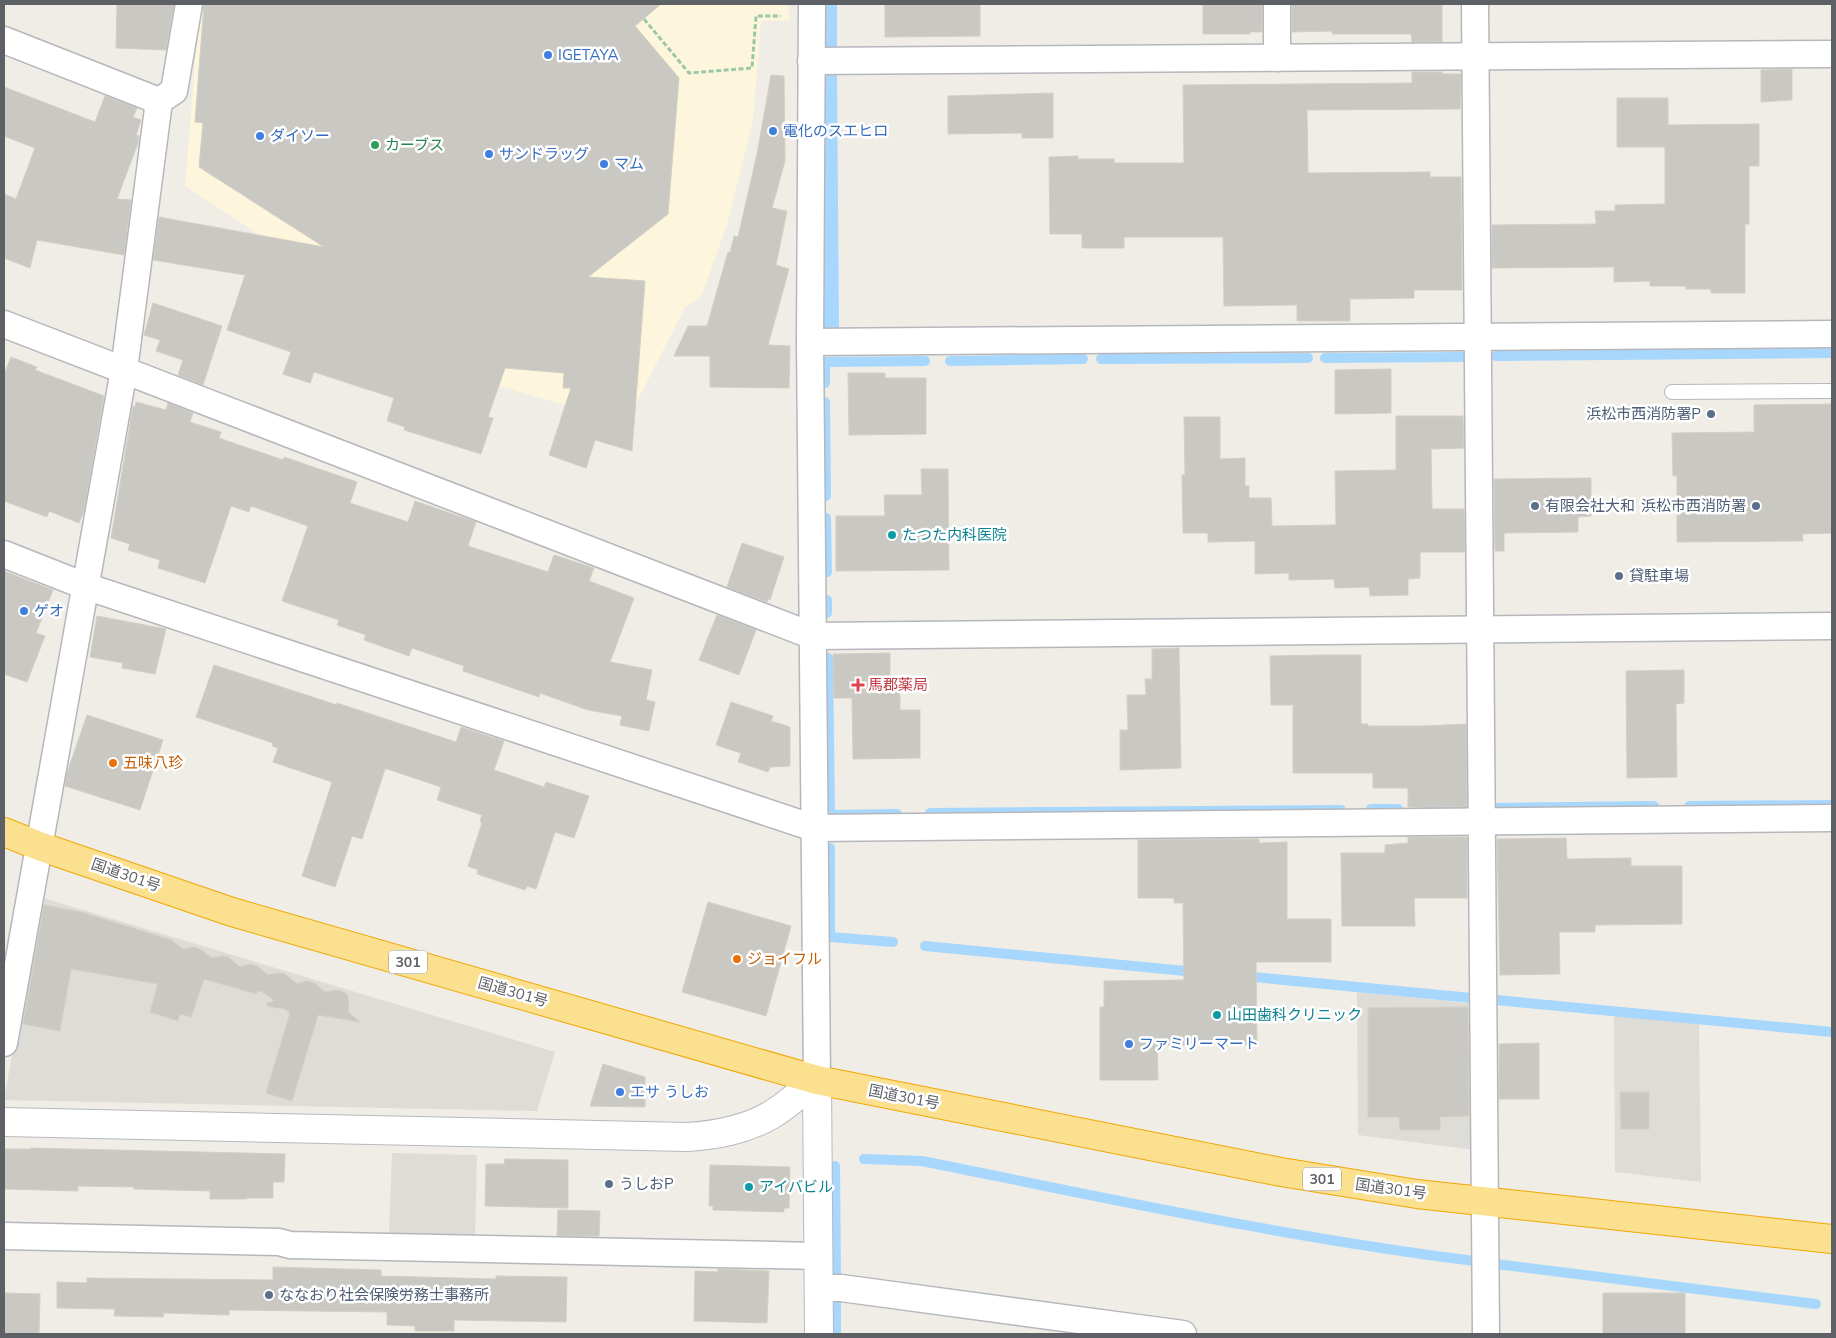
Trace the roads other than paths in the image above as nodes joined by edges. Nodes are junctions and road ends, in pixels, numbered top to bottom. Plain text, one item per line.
1 (189, 4) edge
2 (812, 4) edge
3 (1277, 4) edge
4 (1475, 4) edge
5 (4, 40) edge
6 (1832, 54) edge
7 (1476, 57) junction
8 (1277, 58) junction
9 (811, 61) junction
10 (159, 101) junction
11 (4, 324) edge
12 (1832, 334) edge
13 (1478, 337) junction
14 (810, 342) junction
15 (124, 370) junction
16 (1832, 391) edge
17 (1672, 392) dead end
18 (4, 554) edge
19 (85, 586) junction
20 (1832, 626) edge
21 (1480, 628) junction
22 (813, 636) junction
23 (1832, 818) edge
24 (1482, 822) junction
25 (814, 828) junction
26 (4, 832) edge
27 (39, 846) junction
28 (4, 1043) edge
29 (817, 1080) junction
30 (4, 1122) edge
31 (1485, 1201) junction
32 (4, 1236) edge
33 (1832, 1239) edge
34 (818, 1256) junction
35 (818, 1288) junction
36 (819, 1334) edge
37 (1183, 1334) edge
38 (1486, 1334) edge

1 - 10 street
2 - 9 street
3 - 8 street
4 - 7 street
5 - 10 street
6 - 7 street
7 - 8 street
7 - 13 street
8 - 9 street
9 - 14 street
10 - 15 street
11 - 15 street
12 - 13 street
13 - 14 street
13 - 21 street
14 - 22 street
15 - 19 street
15 - 22 street
16 - 17 lane
18 - 19 street
19 - 25 street
19 - 27 street
20 - 21 street
21 - 22 street
21 - 24 street
22 - 25 street
23 - 24 street
24 - 25 street
24 - 31 street
25 - 29 street
26 - 27 highway, 国道301号 / 301
27 - 28 street
27 - 29 highway, 国道301号 / 301
29 - 30 street
29 - 31 highway, 国道301号 / 301
29 - 34 street
31 - 33 highway, 国道301号 / 301
31 - 38 street
32 - 34 street
34 - 35 street
35 - 36 street
35 - 37 street

